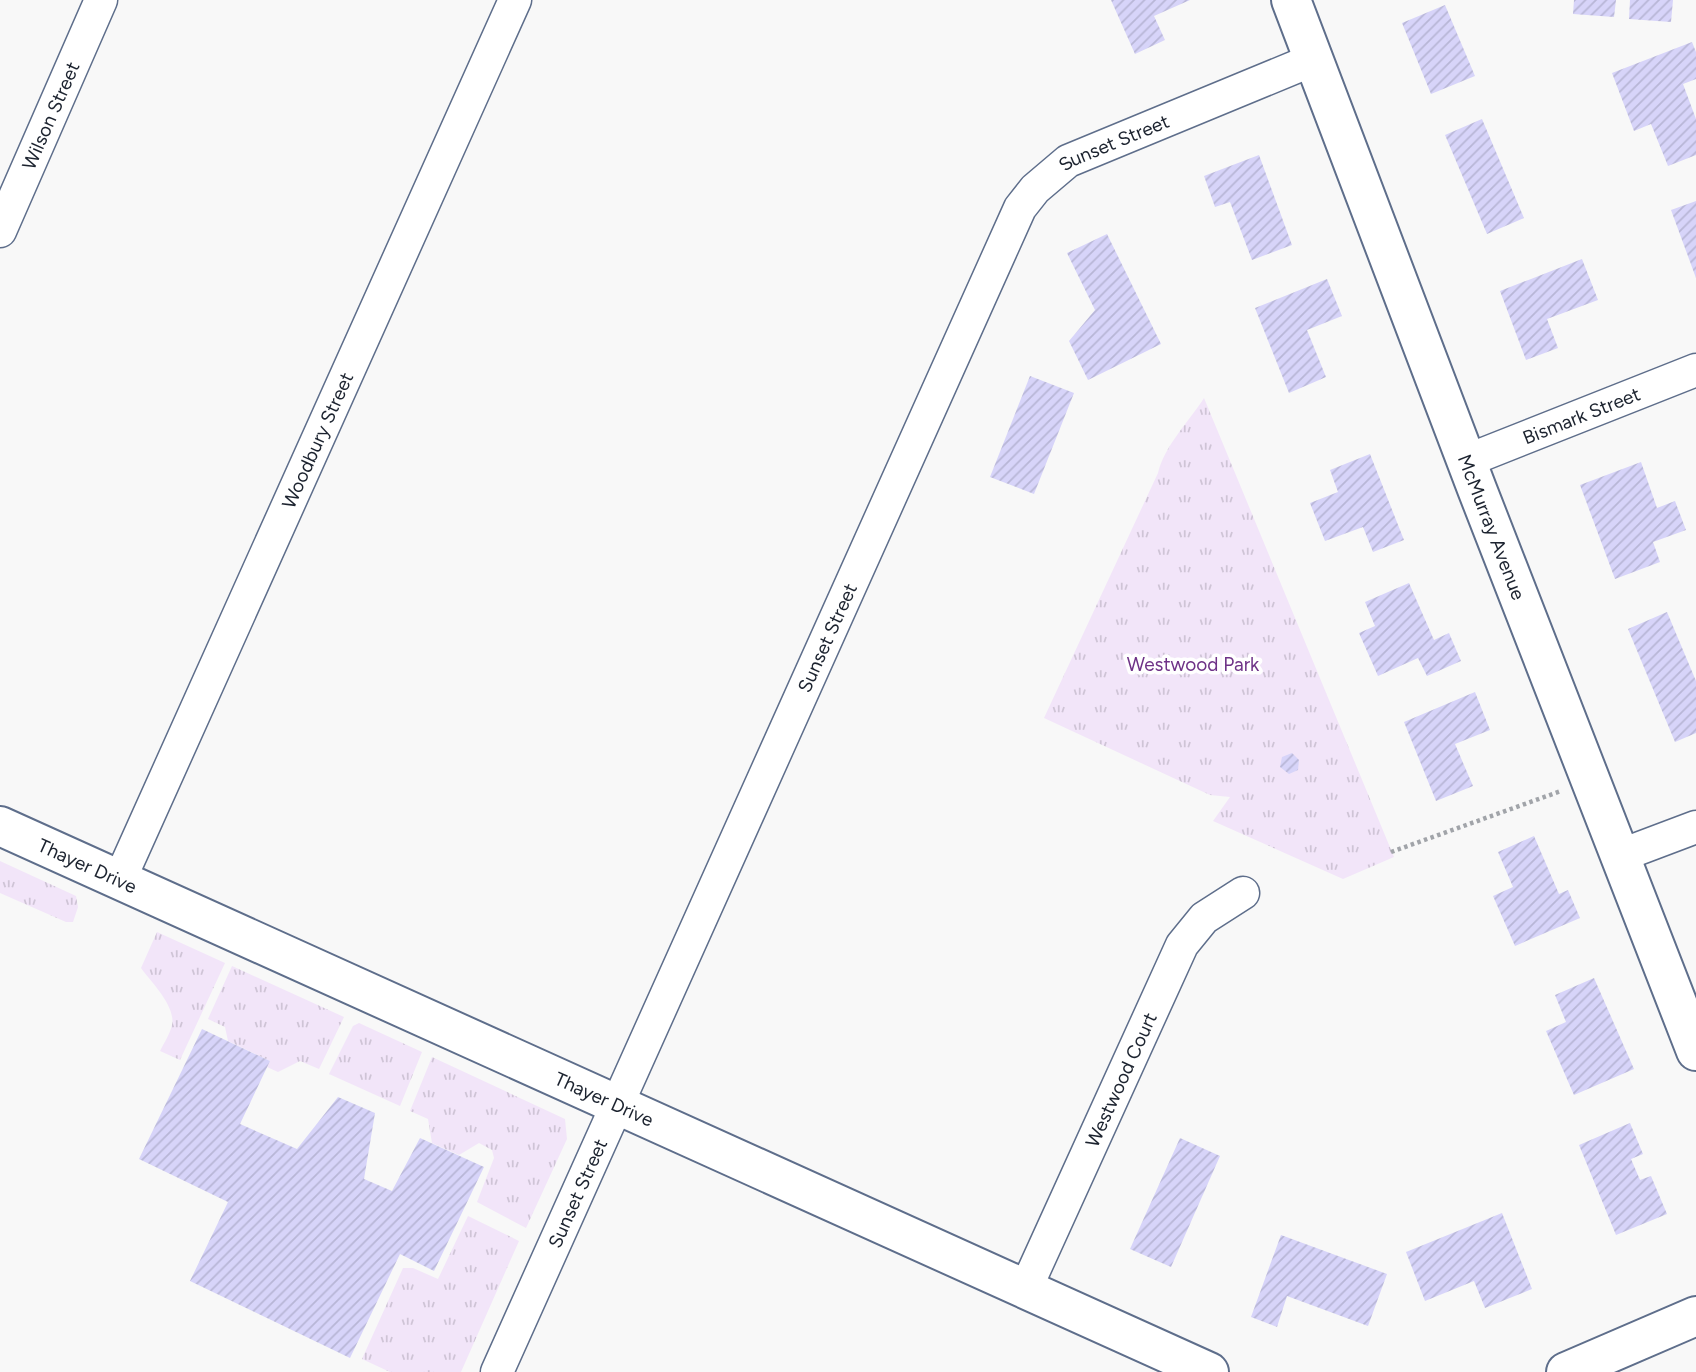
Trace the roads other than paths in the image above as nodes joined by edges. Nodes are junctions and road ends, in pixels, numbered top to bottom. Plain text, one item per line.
1 (101, 0) edge
2 (514, 0) edge
3 (1291, 0) edge
4 (1315, 59) junction
5 (0, 231) edge
6 (1696, 370) edge
7 (1466, 461) junction
8 (0, 827) edge
9 (1696, 827) edge
10 (1619, 856) junction
11 (120, 879) junction
12 (1243, 893) dead end
13 (1696, 1051) edge
14 (618, 1107) junction
15 (1025, 1290) junction
16 (1696, 1316) edge
17 (504, 1370) edge
18 (1209, 1372) edge
19 (1566, 1372) edge

1 - 5 street, Wilson Street
2 - 11 street, Woodbury Street
3 - 4 street, McMurray Avenue
4 - 7 street, McMurray Avenue
4 - 14 street, Sunset Street
6 - 7 street, Bismark Street
7 - 10 street, McMurray Avenue
8 - 11 street, Thayer Drive
9 - 10 street
10 - 13 street, McMurray Avenue
11 - 14 street, Thayer Drive
12 - 15 street, Westwood Court
14 - 15 street, Thayer Drive
14 - 17 street, Sunset Street
15 - 18 street, Thayer Drive
16 - 19 street

